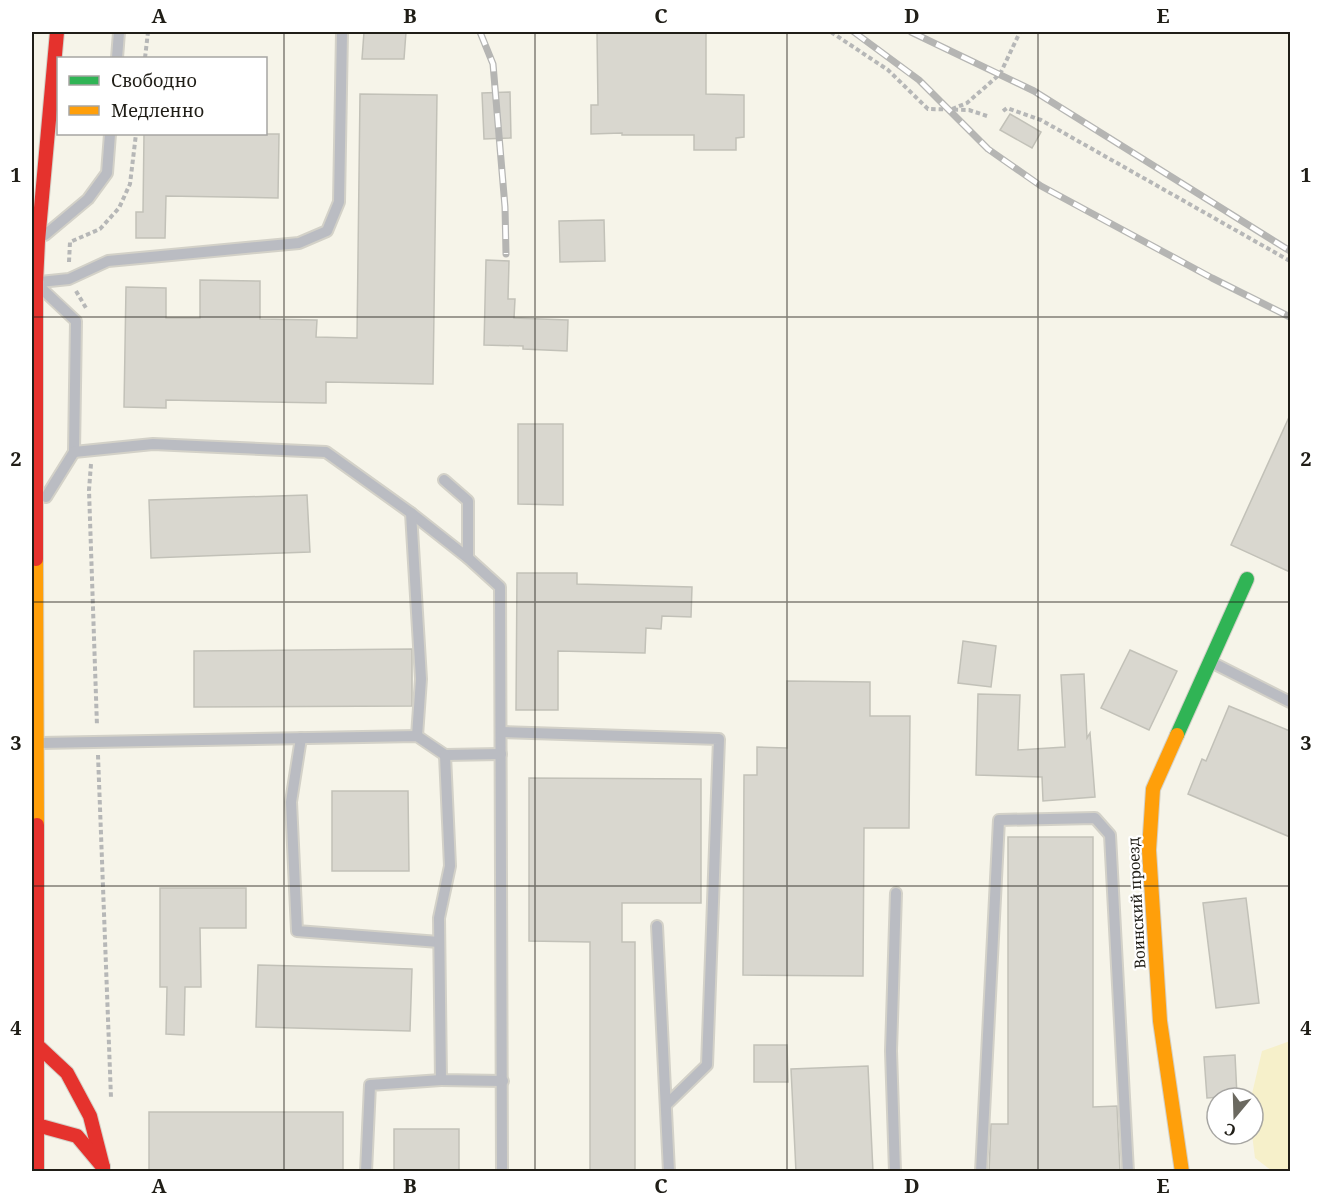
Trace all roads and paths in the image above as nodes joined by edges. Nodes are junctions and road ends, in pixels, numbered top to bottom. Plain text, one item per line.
1 (57, 32) edge
2 (119, 32) edge
3 (148, 32) edge
4 (342, 32) edge
5 (831, 32) edge
6 (1020, 32) edge
7 (117, 57) edge
8 (145, 57) edge
9 (949, 110) junction
10 (1003, 111) dead end
11 (987, 116) dead end
12 (110, 135) edge
13 (136, 135) edge
14 (38, 241) junction
15 (1290, 261) edge
16 (69, 279) junction
17 (34, 283) edge
18 (90, 313) dead end
19 (93, 450) junction
20 (74, 452) junction
21 (444, 480) dead end
22 (34, 510) edge
23 (411, 513) junction
24 (468, 558) junction
25 (1246, 579) dead end
26 (1210, 662) junction
27 (1290, 702) edge
28 (501, 732) junction
29 (417, 736) junction
30 (302, 738) junction
31 (98, 742) junction
32 (37, 743) junction
33 (501, 754) junction
34 (445, 755) junction
35 (896, 893) dead end
36 (657, 926) dead end
37 (439, 942) junction
38 (34, 1049) edge
39 (441, 1080) junction
40 (503, 1082) junction
41 (111, 1103) dead end
42 (666, 1105) junction
43 (34, 1125) edge
44 (103, 1169) edge
45 (38, 1172) edge
46 (366, 1172) edge
47 (502, 1172) edge
48 (669, 1172) edge
49 (895, 1172) edge
50 (981, 1172) edge
51 (1128, 1172) edge
52 (1182, 1172) edge

1 - 14 main road
2 - 7 lane
3 - 8 path
4 - 16 lane
5 - 9 path
6 - 9 path
9 - 11 path
10 - 15 path
12 - 14 lane
13 - 16 path
14 - 17 main road
16 - 17 lane
16 - 18 path
17 - 20 lane
17 - 22 main road
19 - 20 lane
19 - 23 lane
19 - 31 path
20 - 22 lane
21 - 24 lane
22 - 32 main road
23 - 24 lane
23 - 29 lane
24 - 28 lane
25 - 26 main road, Воинский проезд
26 - 27 lane
26 - 52 main road, Воинский проезд
28 - 33 lane
28 - 42 lane
29 - 30 lane
29 - 34 lane
30 - 31 lane
30 - 37 lane
31 - 32 lane
31 - 41 path
32 - 38 main road
33 - 34 lane
33 - 40 lane
34 - 37 lane
35 - 49 lane
36 - 42 lane
37 - 39 lane
38 - 43 main road
38 - 44 main road
39 - 40 lane
39 - 46 lane
40 - 47 lane
42 - 48 lane
43 - 44 main road
43 - 45 main road
50 - 51 lane

